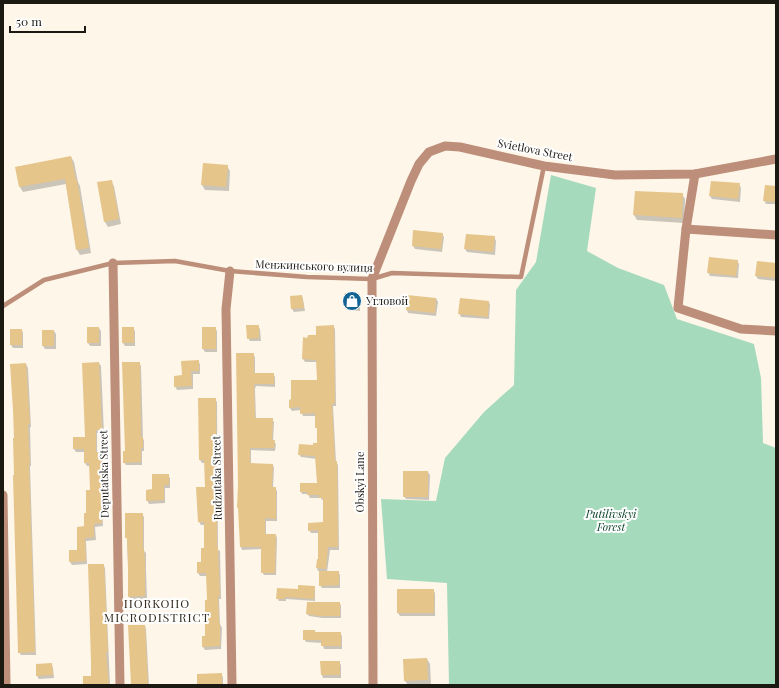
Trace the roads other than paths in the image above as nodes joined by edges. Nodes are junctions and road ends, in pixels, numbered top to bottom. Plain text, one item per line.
1 (776, 159) edge
2 (544, 166) junction
3 (696, 174) junction
4 (686, 228) junction
5 (776, 235) edge
6 (113, 263) junction
7 (230, 271) junction
8 (372, 279) junction
9 (3, 306) edge
10 (776, 331) edge
11 (3, 495) edge
12 (6, 685) edge
13 (120, 685) edge
14 (232, 685) edge
15 (372, 685) edge

1 - 3 street, Svietlova Street
2 - 3 street, Svietlova Street
2 - 8 street, Svietlova Street
2 - 8 lane, Менжинського вулиця
3 - 4 street
4 - 5 street
4 - 10 street
6 - 7 lane, Менжинського вулиця
6 - 9 lane, Менжинського вулиця
6 - 13 street, Deputatska Street
7 - 8 lane, Менжинського вулиця
7 - 14 street, Rudzutaka Street
8 - 15 street, Obskyi Lane
11 - 12 street

